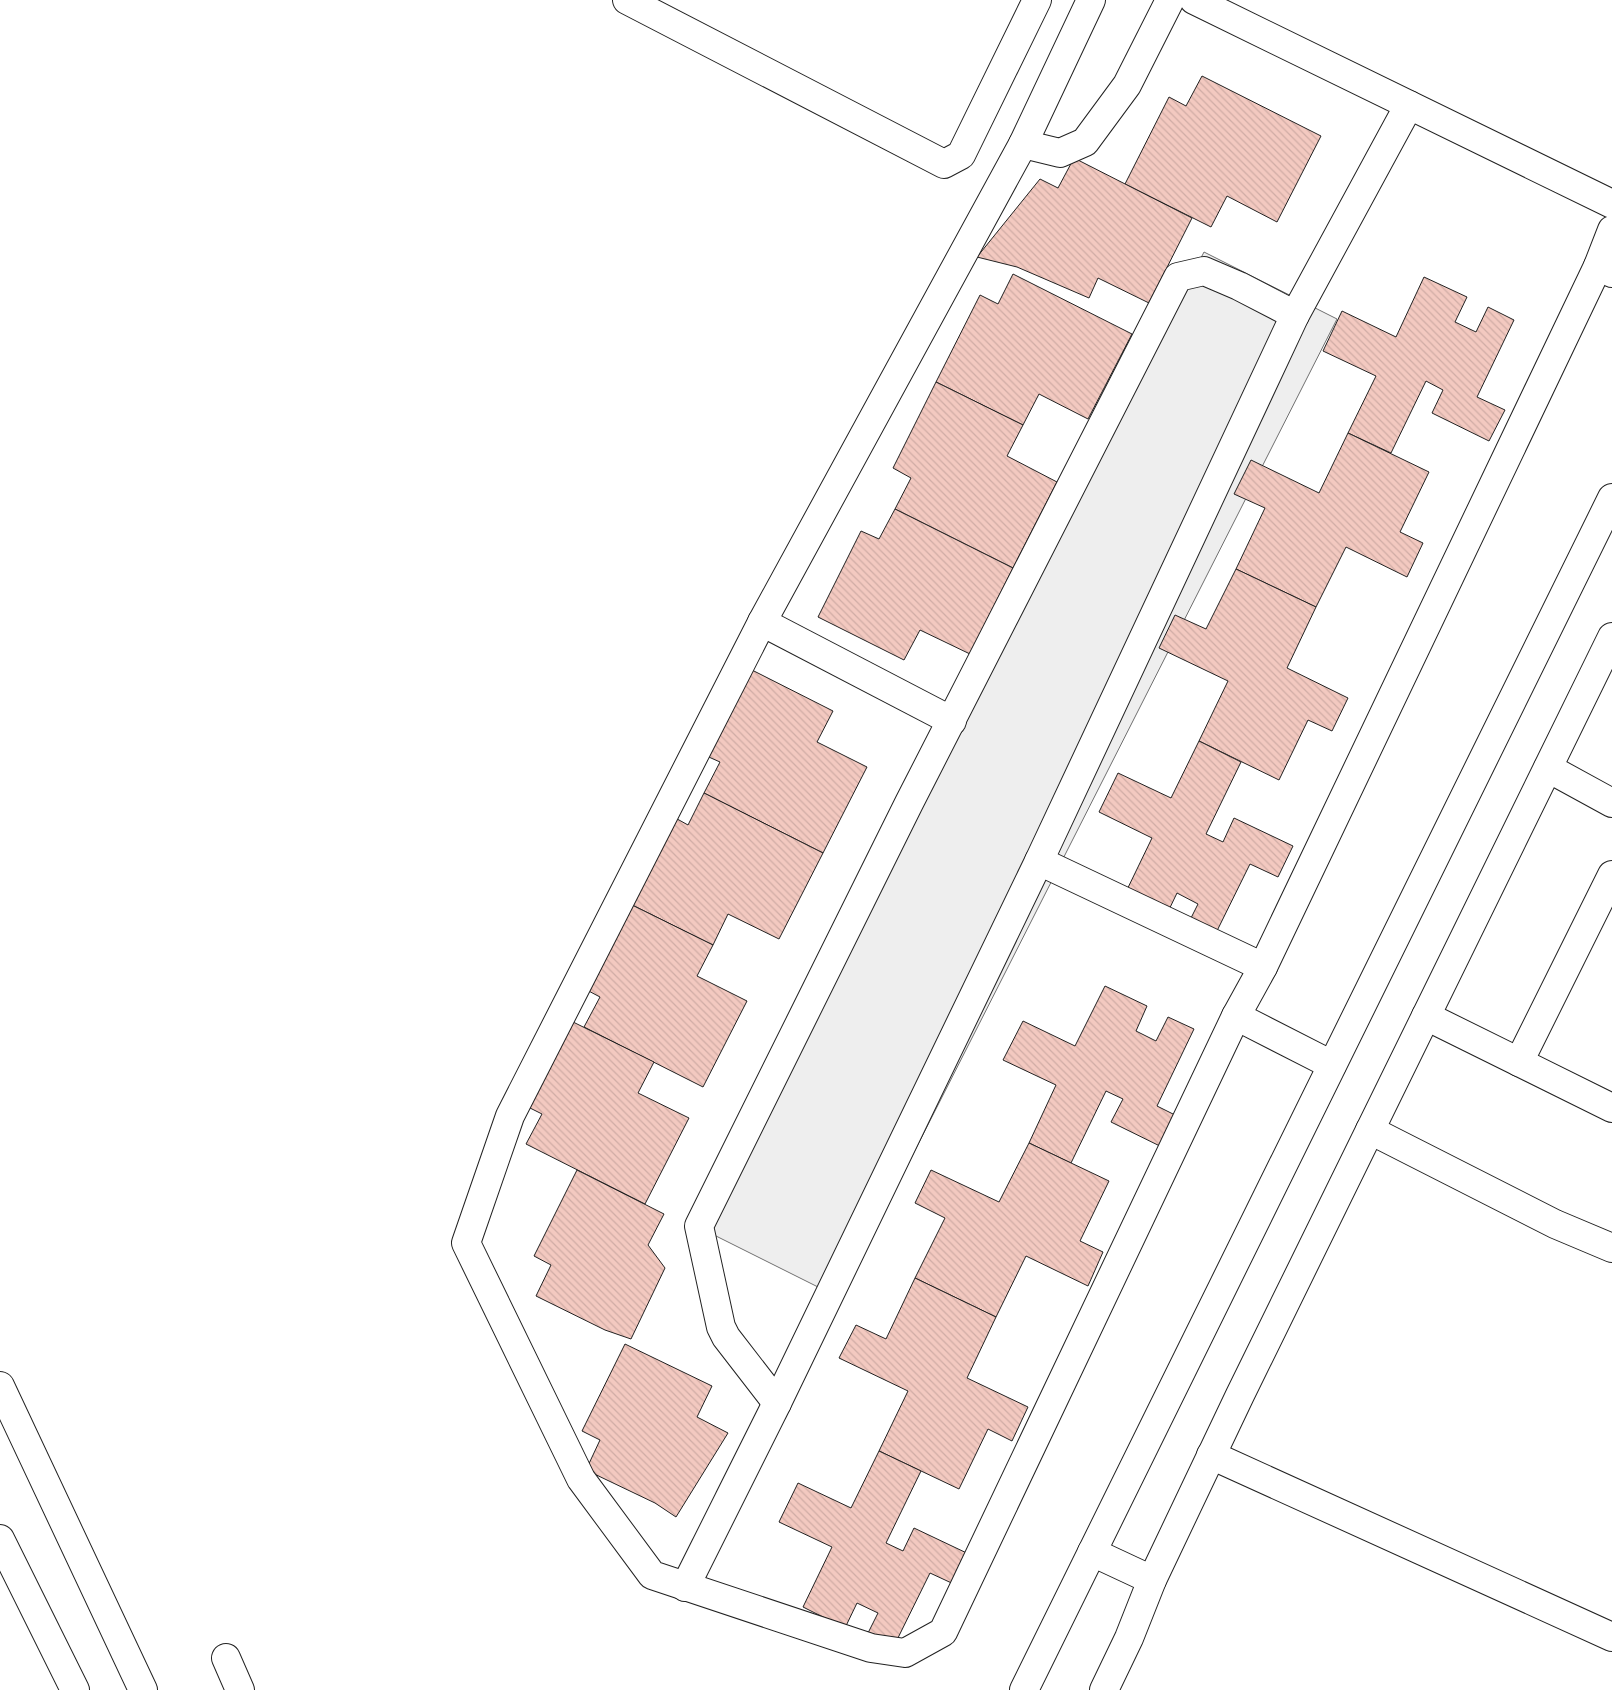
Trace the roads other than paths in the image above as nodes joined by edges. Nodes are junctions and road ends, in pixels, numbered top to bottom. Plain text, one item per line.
1 (627, 0) edge
2 (1037, 0) edge
3 (1091, 0) edge
4 (1170, 0) edge
5 (1194, 0) edge
6 (1409, 105) junction
7 (1022, 144) junction
8 (1612, 204) edge
9 (1612, 230) edge
10 (1605, 270) edge
11 (1295, 315) junction
12 (1612, 498) edge
13 (762, 622) junction
14 (1612, 637) edge
15 (952, 721) junction
16 (1548, 768) junction
17 (1612, 804) edge
18 (1039, 861) junction
19 (1612, 875) edge
20 (1263, 967) junction
21 (1236, 1016) junction
22 (1426, 1016) junction
23 (1519, 1062) junction
24 (1332, 1065) junction
25 (1612, 1108) edge
26 (1370, 1130) junction
27 (1612, 1248) edge
28 (0, 1386) edge
29 (777, 1403) junction
30 (1211, 1455) junction
31 (0, 1539) edge
32 (1092, 1552) junction
33 (1152, 1580) junction
34 (686, 1587) junction
35 (1612, 1637) edge
36 (226, 1658) dead end
37 (75, 1690) edge
38 (144, 1690) edge
39 (240, 1690) edge
40 (1024, 1690) edge
41 (1104, 1690) edge

1 - 2 street
3 - 7 street
4 - 7 street
5 - 6 street
6 - 8 street
6 - 11 street
7 - 13 street
9 - 10 street
10 - 20 street
11 - 15 street
11 - 18 street
12 - 24 street
13 - 15 street
13 - 34 street
14 - 16 street
15 - 29 street
16 - 17 street
16 - 22 street
18 - 20 street
18 - 29 street
19 - 23 street
20 - 21 street
21 - 24 street
21 - 34 street
22 - 23 street
22 - 26 street
23 - 25 street
24 - 32 street
26 - 27 street
26 - 30 street
28 - 38 street
29 - 34 street
30 - 33 street
30 - 35 street
31 - 37 street
32 - 33 street
32 - 40 street
33 - 41 street
36 - 39 street

